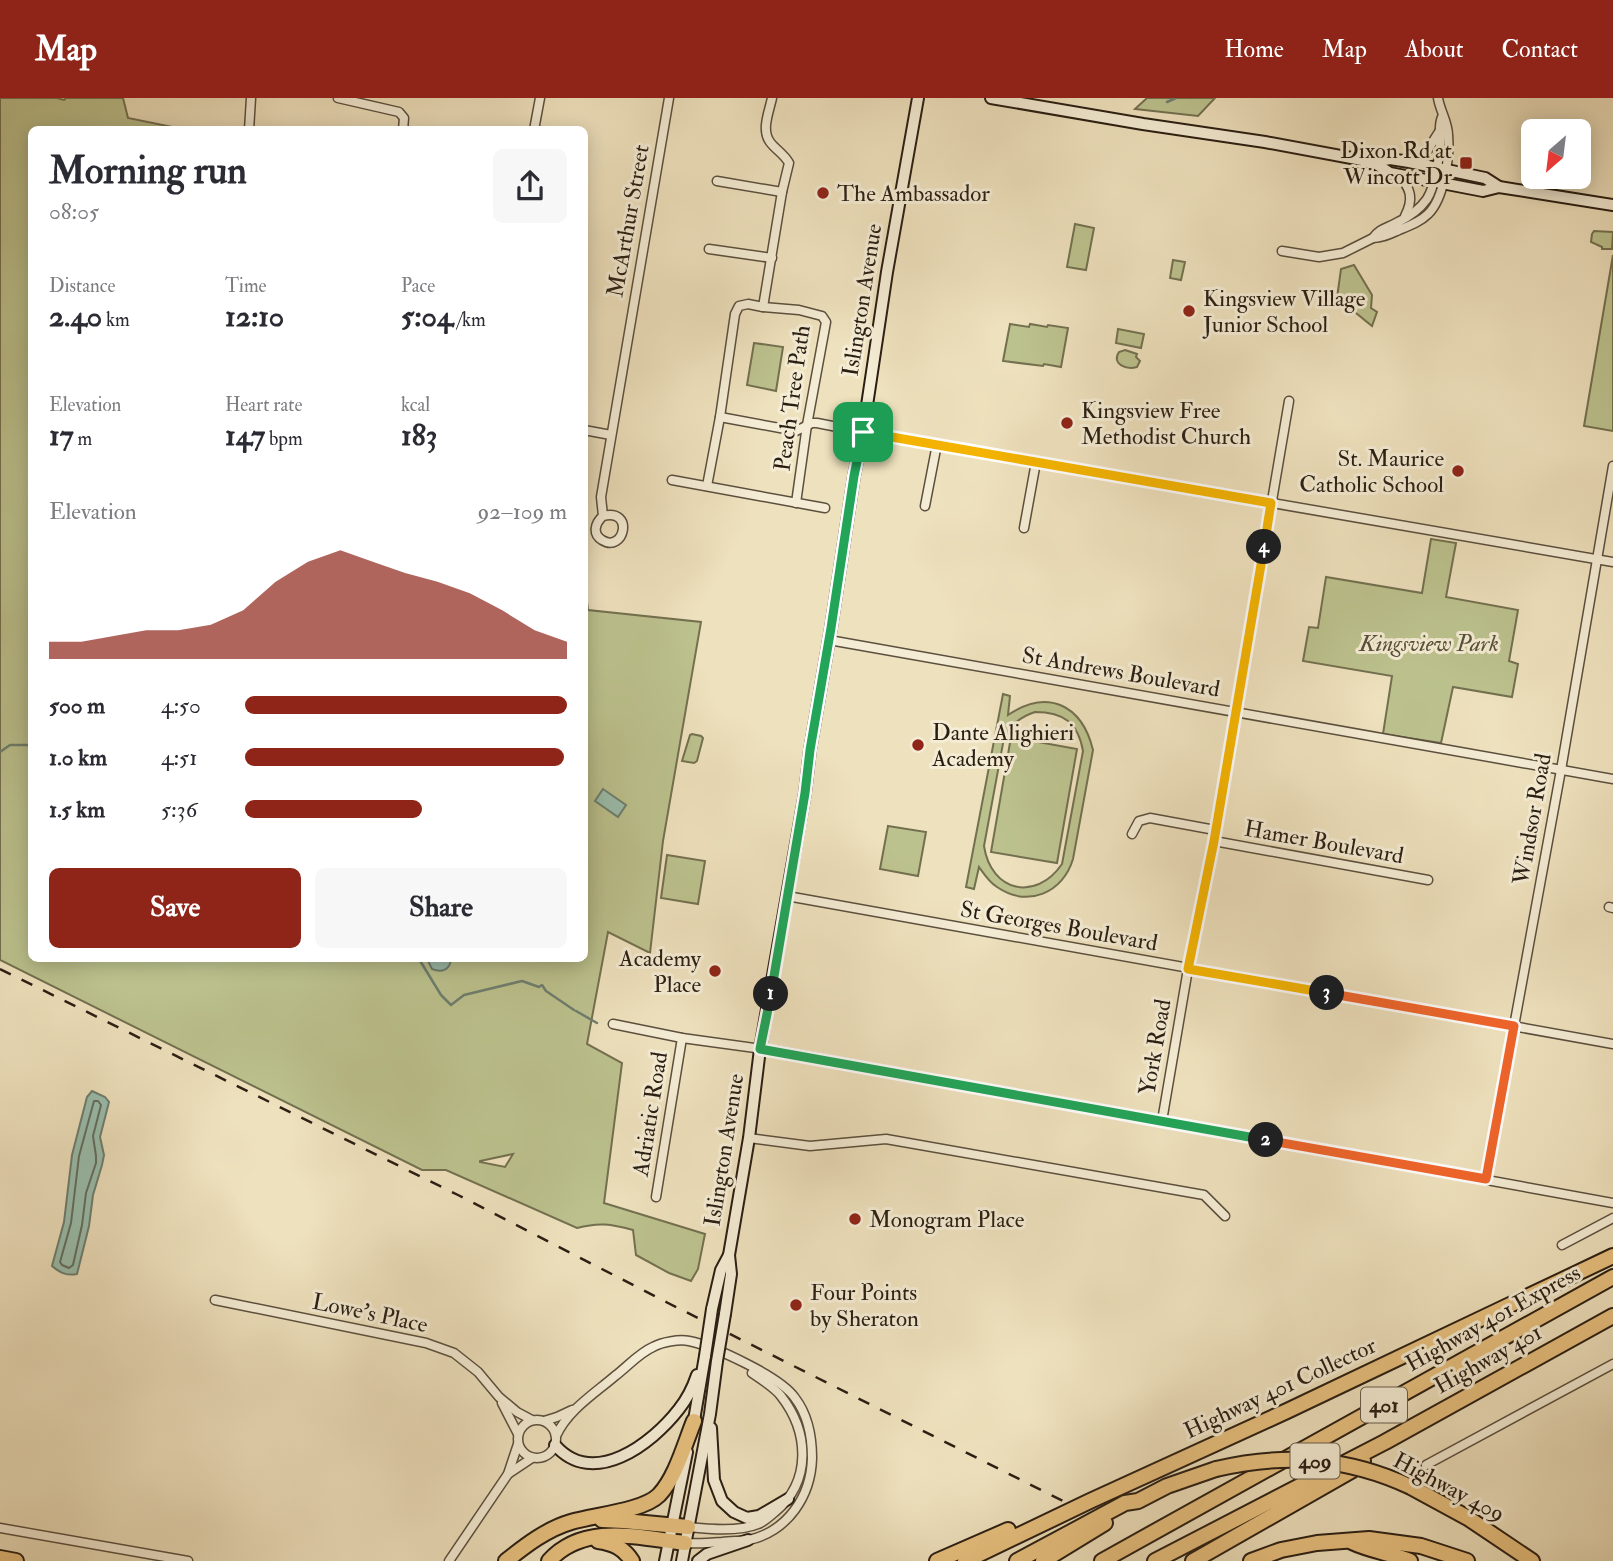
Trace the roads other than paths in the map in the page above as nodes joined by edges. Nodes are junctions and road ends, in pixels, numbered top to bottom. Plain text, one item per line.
1 (251, 98) edge
2 (338, 98) edge
3 (540, 98) edge
4 (669, 98) edge
5 (772, 98) edge
6 (918, 98) edge
7 (991, 98) edge
8 (1438, 98) edge
9 (1442, 117) junction
10 (249, 126) edge
11 (403, 126) edge
12 (535, 126) edge
13 (1440, 130) junction
14 (1373, 162) junction
15 (1409, 162) junction
16 (1441, 169) junction
17 (1398, 175) junction
18 (716, 181) dead end
19 (1438, 182) junction
20 (1499, 187) junction
21 (782, 192) junction
22 (1613, 205) edge
23 (1402, 220) junction
24 (1373, 238) junction
25 (709, 249) dead end
26 (1282, 251) dead end
27 (772, 258) junction
28 (763, 307) junction
29 (1289, 401) dead end
30 (720, 417) junction
31 (807, 425) junction
32 (588, 431) edge
33 (863, 432) junction
34 (611, 435) junction
35 (937, 444) junction
36 (1035, 462) junction
37 (1613, 466) edge
38 (672, 480) dead end
39 (707, 486) junction
40 (796, 503) junction
41 (1271, 503) junction
42 (925, 506) dead end
43 (825, 509) dead end
44 (603, 516) dead end
45 (1024, 528) dead end
46 (1596, 560) junction
47 (1613, 562) edge
48 (829, 640) junction
49 (1236, 713) junction
50 (1560, 770) junction
51 (1613, 779) edge
52 (1215, 830) junction
53 (1132, 834) dead end
54 (1214, 841) junction
55 (1428, 880) dead end
56 (787, 897) junction
57 (1188, 969) junction
58 (613, 1024) dead end
59 (1514, 1026) junction
60 (682, 1038) junction
61 (1613, 1044) edge
62 (760, 1049) junction
63 (1162, 1121) junction
64 (749, 1138) junction
65 (1486, 1179) junction
66 (656, 1197) dead end
67 (1613, 1203) edge
68 (1225, 1216) dead end
69 (1613, 1219) edge
70 (1562, 1245) dead end
71 (729, 1255) junction
72 (1613, 1256) edge
73 (1613, 1278) edge
74 (215, 1300) dead end
75 (1613, 1316) edge
76 (727, 1354) junction
77 (705, 1356) junction
78 (1613, 1364) edge
79 (499, 1397) junction
80 (578, 1407) junction
81 (710, 1414) junction
82 (532, 1420) junction
83 (544, 1421) junction
84 (694, 1421) junction
85 (518, 1434) junction
86 (556, 1440) junction
87 (1385, 1442) junction
88 (518, 1444) junction
89 (532, 1458) junction
90 (1426, 1465) dead end
91 (508, 1474) junction
92 (788, 1499) junction
93 (1138, 1501) junction
94 (1065, 1513) junction
95 (569, 1522) junction
96 (672, 1526) junction
97 (688, 1527) junction
98 (0, 1528) edge
99 (748, 1540) junction
100 (1348, 1540) junction
101 (579, 1541) junction
102 (669, 1542) junction
103 (685, 1544) junction
104 (0, 1558) edge
105 (16, 1561) edge
106 (188, 1561) edge
107 (449, 1561) edge
108 (506, 1561) edge
109 (549, 1561) edge
110 (632, 1561) edge
111 (665, 1561) edge
112 (682, 1561) edge
113 (698, 1561) edge
114 (937, 1561) edge
115 (965, 1561) edge
116 (1017, 1561) edge
117 (1043, 1561) edge
118 (1102, 1561) edge
119 (1155, 1561) edge
120 (1192, 1561) edge
121 (1251, 1561) edge
122 (1410, 1561) edge
123 (1467, 1561) edge
124 (1532, 1561) edge

1 - 10 street
2 - 11 street
3 - 12 street
4 - 34 street, McArthur Street
5 - 21 street
6 - 33 main road, Islington Avenue
7 - 14 main road
8 - 9 street
9 - 13 street
9 - 16 street
13 - 15 street
13 - 16 street
14 - 15 main road
14 - 17 main road
15 - 16 main road
16 - 19 street
16 - 20 main road
17 - 19 main road
17 - 23 street
18 - 21 street
19 - 20 main road
19 - 23 street
19 - 24 street
20 - 22 main road
21 - 27 street
23 - 24 street
24 - 26 street
25 - 27 street
27 - 28 street
28 - 30 street
28 - 31 street, Peach Tree Path
29 - 41 street, York Road
30 - 31 street
30 - 39 street
31 - 33 street
31 - 40 street, Peach Tree Path
32 - 34 street
33 - 35 street
33 - 48 main road, Islington Avenue
34 - 44 street, McArthur Street
35 - 36 street
35 - 42 street
36 - 41 street
36 - 45 street
37 - 46 street, Windsor Road
38 - 39 street
39 - 40 street
40 - 43 street
41 - 46 street
41 - 49 street, York Road
46 - 47 street
46 - 50 street, Windsor Road
48 - 49 street, St Andrews Boulevard
48 - 56 main road, Islington Avenue
49 - 50 street, St Andrews Boulevard
49 - 52 street, York Road
50 - 51 street, St Andrews Boulevard
50 - 59 street, Windsor Road
52 - 53 street
52 - 54 street, York Road
54 - 55 street, Hamer Boulevard
54 - 57 street, York Road
56 - 57 street, St Georges Boulevard
56 - 62 main road, Islington Avenue
57 - 59 street, St Georges Boulevard
57 - 63 street, York Road
58 - 60 street
59 - 61 street, St Georges Boulevard
59 - 65 street, Windsor Road
60 - 62 street
60 - 66 street, Adriatic Road
62 - 63 street
62 - 64 main road, Islington Avenue
63 - 65 street
64 - 68 street
64 - 71 main road, Islington Avenue
65 - 67 street
69 - 70 street
71 - 77 main road, Islington Avenue, bridge
71 - 81 main road, Islington Avenue, bridge
72 - 94 highway, Highway 401 Collector / 401
73 - 118 highway, Highway 401 Express / 401
74 - 79 street, Lowe's Place
75 - 87 highway, Highway 401 / 401
76 - 80 street
76 - 92 street
76 - 99 street
77 - 84 main road, Islington Avenue
77 - 86 main road
78 - 90 street
79 - 82 street, Lowe's Place
79 - 85 street, Lowe's Place
80 - 83 street
80 - 86 street
81 - 92 main road
81 - 97 main road, Islington Avenue
82 - 83 street
82 - 85 street
83 - 86 street
84 - 95 highway
84 - 96 main road, Islington Avenue
85 - 88 street
86 - 89 street
87 - 119 highway, 401
87 - 120 highway, 401
88 - 89 street
88 - 91 street
89 - 91 street
91 - 107 street
92 - 97 street
93 - 116 highway
93 - 117 highway
93 - 124 highway, Highway 409 / 409, bridge
94 - 114 highway
94 - 115 highway, Highway 401 Collector / 401
95 - 96 highway
95 - 108 highway
96 - 97 highway
96 - 102 main road, Islington Avenue
97 - 103 main road, Islington Avenue
98 - 106 street
99 - 103 street
99 - 113 main road
100 - 121 highway
100 - 122 highway
100 - 123 highway
101 - 102 highway
101 - 109 highway
101 - 110 highway
102 - 103 highway
102 - 111 main road, Islington Avenue
103 - 112 main road, Islington Avenue
104 - 105 highway

